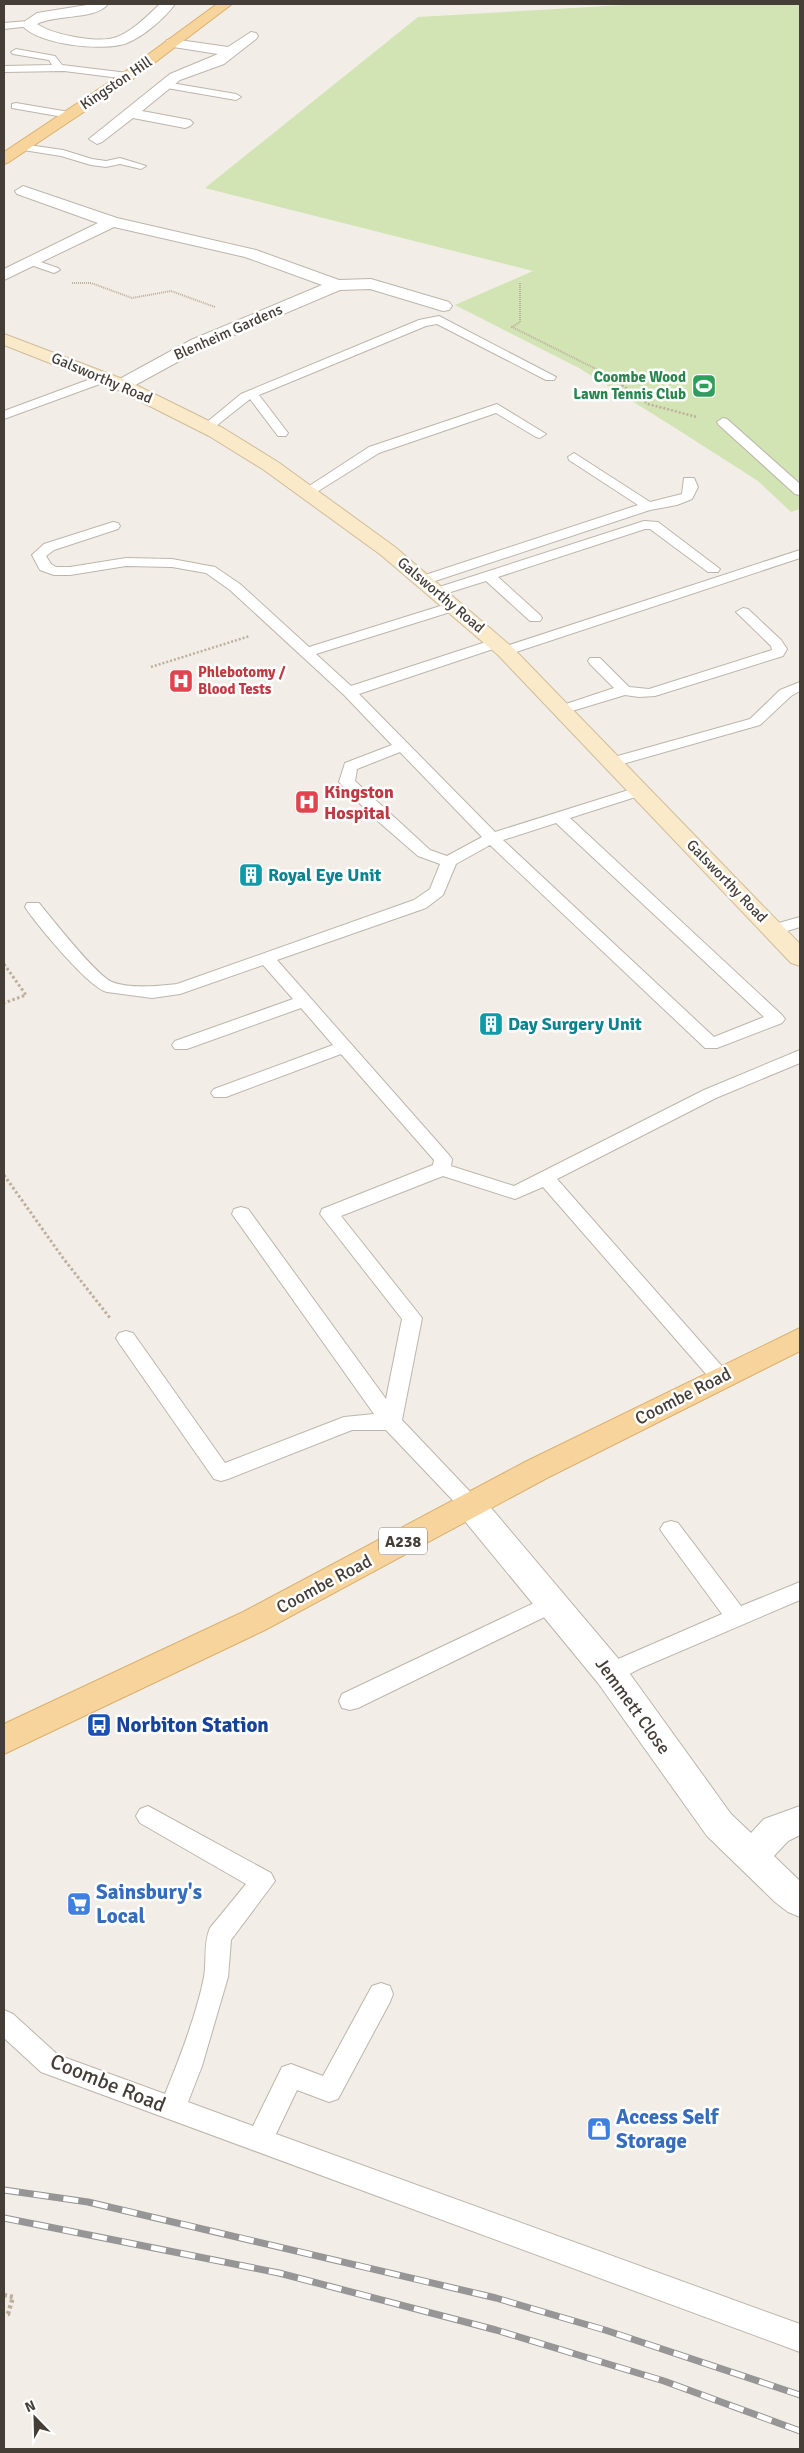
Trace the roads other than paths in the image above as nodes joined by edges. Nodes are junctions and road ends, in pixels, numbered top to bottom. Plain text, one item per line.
1 (101, 4) edge
2 (168, 4) edge
3 (225, 4) edge
4 (28, 24) junction
5 (4, 26) edge
6 (251, 36) dead end
7 (172, 43) junction
8 (16, 52) dead end
9 (230, 52) junction
10 (59, 68) junction
11 (4, 69) edge
12 (128, 76) junction
13 (165, 85) junction
14 (236, 97) dead end
15 (16, 106) dead end
16 (131, 113) junction
17 (69, 115) junction
18 (185, 123) dead end
19 (97, 139) dead end
20 (21, 147) junction
21 (4, 159) edge
22 (140, 166) dead end
23 (23, 191) dead end
24 (112, 222) junction
25 (32, 262) junction
26 (54, 270) road end
27 (4, 275) edge
28 (337, 285) junction
29 (443, 306) dead end
30 (4, 339) edge
31 (104, 378) junction
32 (550, 378) dead end
33 (122, 385) junction
34 (252, 394) junction
35 (4, 415) edge
36 (723, 422) road end
37 (207, 427) junction
38 (282, 433) dead end
39 (540, 434) dead end
40 (574, 457) dead end
41 (689, 481) dead end
42 (800, 491) edge
43 (307, 492) junction
44 (648, 506) junction
45 (113, 526) dead end
46 (800, 554) edge
47 (156, 562) joint
48 (713, 569) dead end
49 (487, 576) junction
50 (424, 580) junction
51 (438, 592) junction
52 (455, 606) junction
53 (743, 612) dead end
54 (535, 618) dead end
55 (501, 647) junction
56 (306, 654) junction
57 (595, 661) dead end
58 (800, 686) edge
59 (624, 690) junction
60 (349, 692) junction
61 (562, 710) junction
62 (402, 746) junction
63 (612, 762) junction
64 (640, 791) junction
65 (559, 817) junction
66 (492, 838) junction
67 (449, 862) junction
68 (33, 907) dead end
69 (800, 922) edge
70 (774, 930) junction
71 (800, 958) edge
72 (267, 959) junction
73 (304, 1001) junction
74 (181, 1045) dead end
75 (344, 1047) junction
76 (800, 1056) edge
77 (220, 1093) dead end
78 (442, 1169) junction
79 (545, 1177) junction
80 (241, 1214) dead end
81 (126, 1338) road end
82 (800, 1339) edge
83 (720, 1377) junction
84 (392, 1422) junction
85 (470, 1505) junction
86 (671, 1529) dead end
87 (800, 1591) edge
88 (553, 1603) junction
89 (737, 1618) junction
90 (610, 1673) junction
91 (350, 1700) dead end
92 (4, 1740) edge
93 (148, 1816) dead end
94 (798, 1820) dead end
95 (751, 1856) junction
96 (800, 1901) edge
97 (381, 1994) dead end
98 (4, 2022) edge
99 (172, 2109) junction
100 (259, 2141) junction
101 (800, 2338) edge

1 - 4 street
2 - 4 street
3 - 7 main road, Kingston Hill
4 - 5 lane
6 - 9 street
7 - 9 street
7 - 12 main road, Kingston Hill
8 - 10 lane
9 - 13 street
10 - 11 lane
10 - 12 lane
12 - 17 main road, Kingston Hill
13 - 14 lane
13 - 16 street
15 - 17 lane
16 - 18 street
16 - 19 street
17 - 20 main road, Kingston Hill
20 - 21 main road, Kingston Hill
20 - 22 lane
23 - 24 street, Blenheim Gardens
24 - 25 street
24 - 28 street, Blenheim Gardens
25 - 26 lane
25 - 27 street
28 - 29 street, Blenheim Gardens
28 - 33 street, Blenheim Gardens
30 - 31 street, Galsworthy Road
31 - 33 street, Galsworthy Road
31 - 35 lane
32 - 34 lane
33 - 37 street, Galsworthy Road
34 - 37 lane
34 - 38 lane
36 - 42 lane
37 - 43 street, Galsworthy Road
39 - 43 lane
40 - 44 lane
41 - 44 lane
43 - 50 street, Galsworthy Road
44 - 50 lane
45 - 47 lane
46 - 55 lane
47 - 56 lane
48 - 49 lane
49 - 51 lane
49 - 54 lane
50 - 51 street, Galsworthy Road
51 - 52 street, Galsworthy Road
52 - 55 street, Galsworthy Road
52 - 56 lane
53 - 59 lane
55 - 60 lane
55 - 61 street, Galsworthy Road
56 - 60 lane
57 - 59 lane
58 - 63 lane
59 - 61 lane
60 - 62 lane
61 - 63 street, Galsworthy Road
62 - 66 lane
62 - 67 lane
63 - 64 street, Galsworthy Road
64 - 65 lane
64 - 70 street, Galsworthy Road
65 - 66 lane
65 - 66 lane
66 - 67 lane
67 - 72 lane
68 - 72 lane
69 - 70 lane
70 - 71 street, Galsworthy Road
72 - 73 lane
73 - 74 lane
73 - 75 lane
75 - 77 lane
75 - 78 lane
76 - 79 lane
78 - 79 lane
78 - 84 lane
79 - 83 lane
80 - 84 lane
81 - 84 lane
82 - 83 main road, Coombe Road / A238
83 - 85 main road, Coombe Road / A238
84 - 85 lane
85 - 88 street, Jemmett Close
85 - 92 main road, Coombe Road / A238
86 - 89 lane
87 - 89 lane
88 - 90 street, Jemmett Close
88 - 91 lane
89 - 90 lane
90 - 95 street, Jemmett Close
93 - 99 lane
94 - 95 street
95 - 96 street, Jemmett Close
97 - 100 lane
98 - 99 lane, Coombe Road
99 - 100 lane, Coombe Road
100 - 101 lane, Coombe Road

